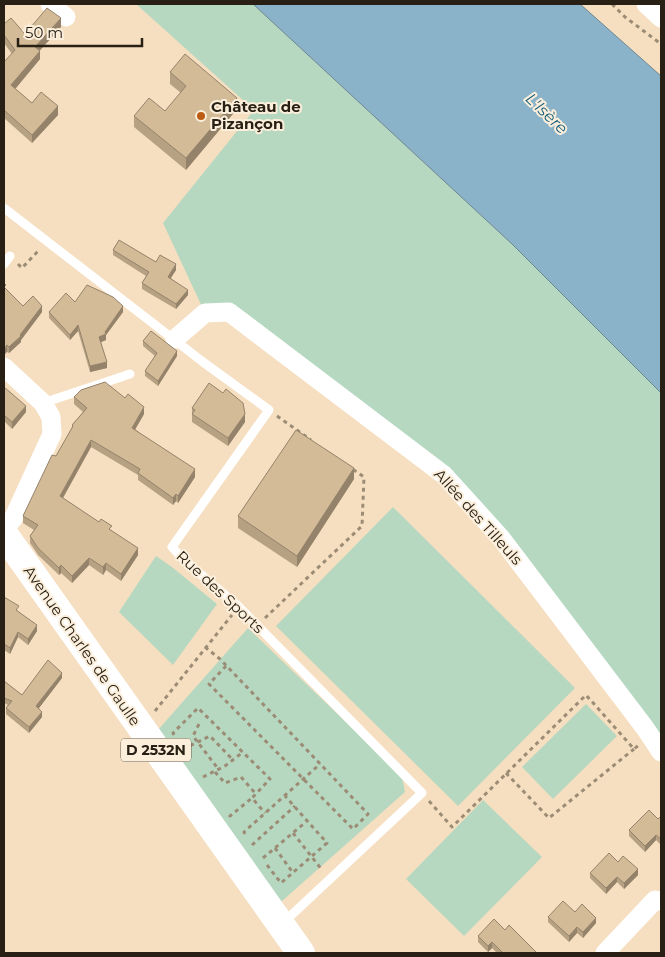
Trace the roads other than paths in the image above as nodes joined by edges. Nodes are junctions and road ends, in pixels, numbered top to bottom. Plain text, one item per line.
1 (50, 4) edge
2 (646, 4) edge
3 (66, 17) dead end
4 (661, 18) edge
5 (4, 208) edge
6 (10, 256) road end
7 (4, 264) edge
8 (175, 339) junction
9 (4, 367) edge
10 (130, 374) dead end
11 (43, 404) junction
12 (4, 528) edge
13 (4, 534) edge
14 (661, 752) edge
15 (661, 901) edge
16 (281, 925) junction
17 (301, 953) edge
18 (605, 953) edge

1 - 3 street
2 - 4 street
5 - 8 lane
6 - 7 lane
8 - 14 street, Allée des Tilleuls
8 - 16 lane, Rue des Sports
9 - 11 street
10 - 11 lane
11 - 12 street
13 - 16 main road, Avenue Charles de Gaulle / D 2532N
15 - 18 street
16 - 17 main road, Avenue Charles de Gaulle / D 2532N

